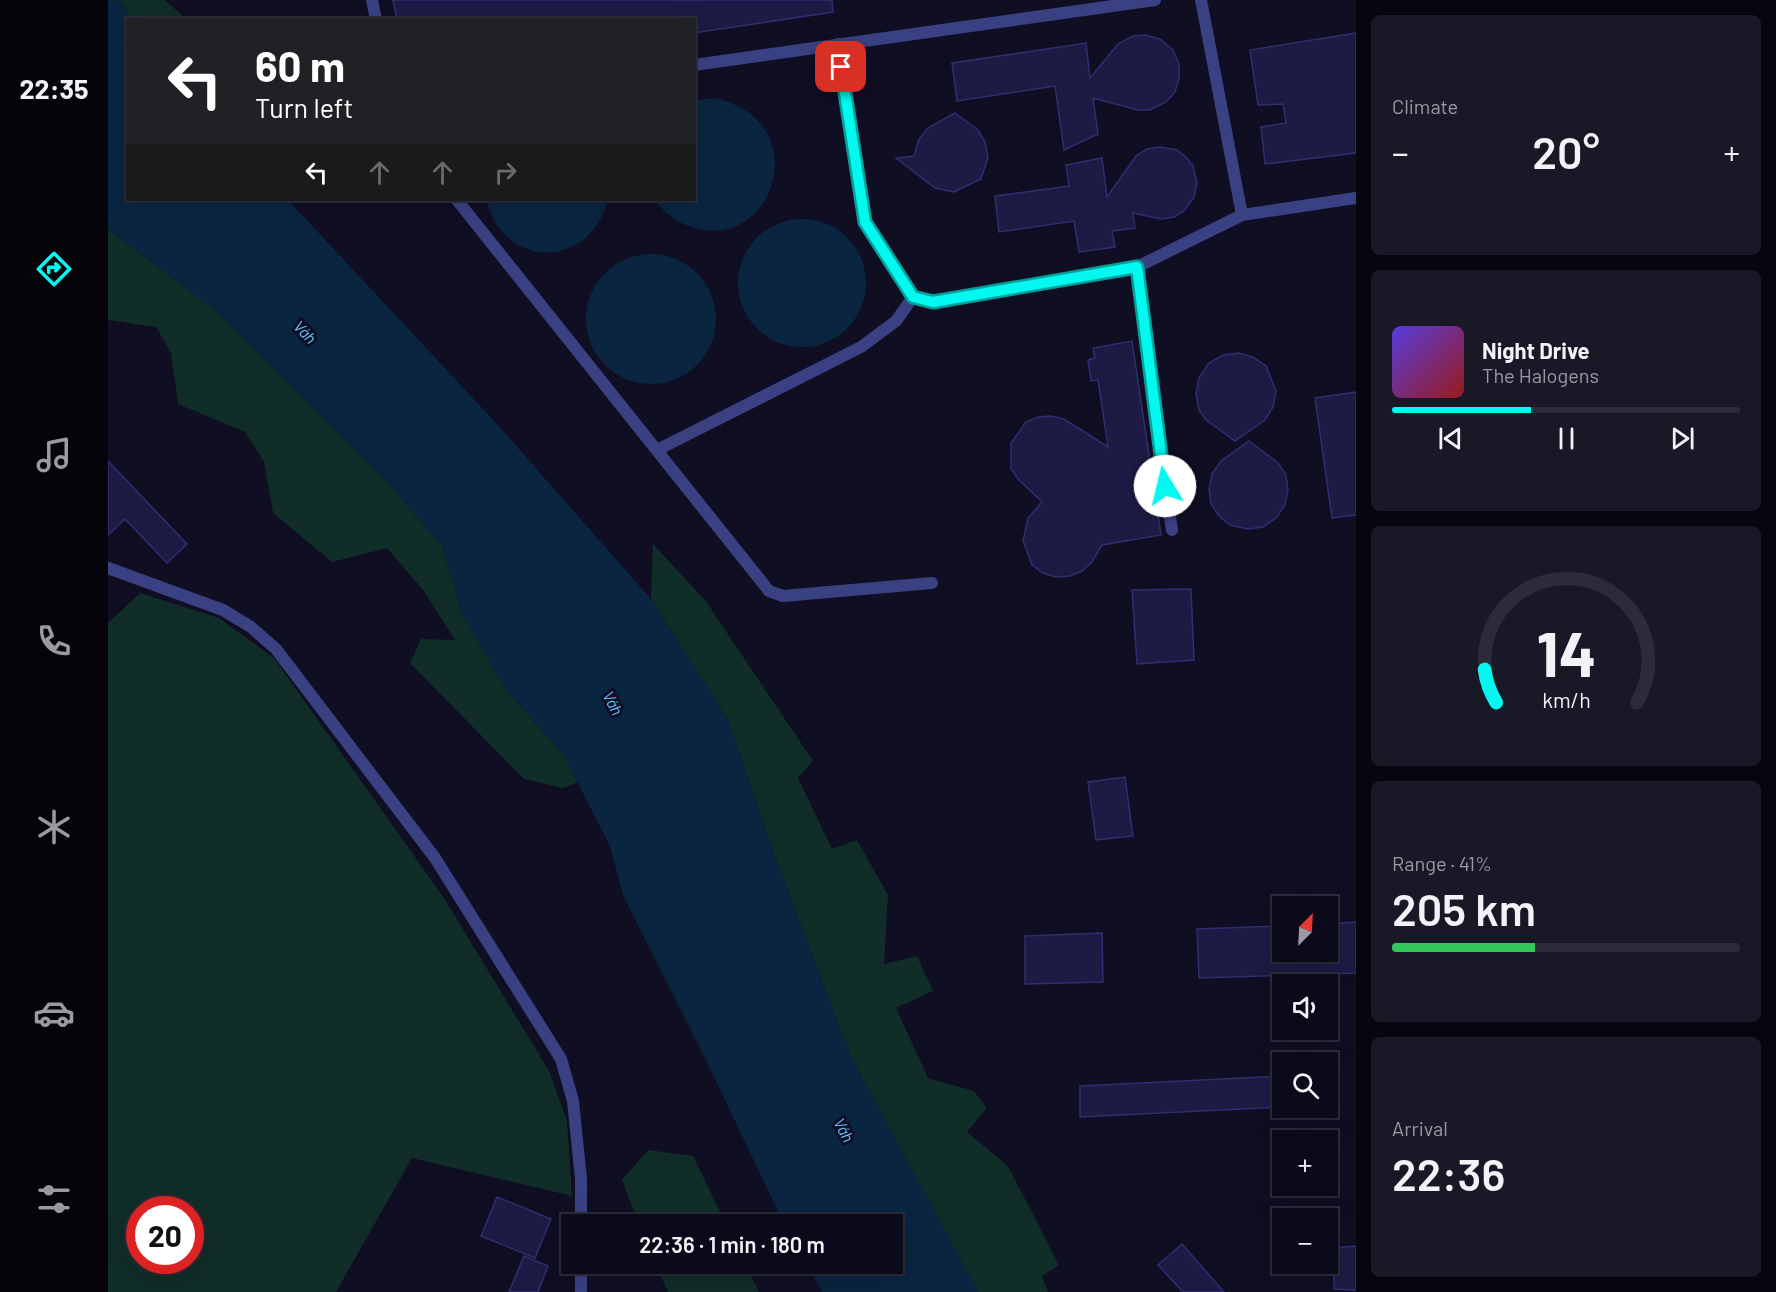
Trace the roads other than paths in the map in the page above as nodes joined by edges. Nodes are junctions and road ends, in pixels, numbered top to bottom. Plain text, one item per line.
1 (372, 0) edge
2 (1155, 0) edge
3 (1201, 0) edge
4 (376, 18) edge
5 (838, 44) junction
6 (696, 65) edge
7 (1356, 198) edge
8 (458, 201) edge
9 (1242, 215) junction
10 (1137, 267) junction
11 (913, 297) junction
12 (657, 450) junction
13 (1172, 530) dead end
14 (108, 568) edge
15 (932, 583) dead end
16 (581, 1214) edge
17 (581, 1274) edge
18 (581, 1292) edge

1 - 4 street
2 - 5 street
3 - 9 street
5 - 6 street
5 - 11 street
7 - 9 street
8 - 12 street
9 - 10 street
10 - 11 street
10 - 13 street
11 - 12 street
12 - 15 street
14 - 16 street
17 - 18 street

